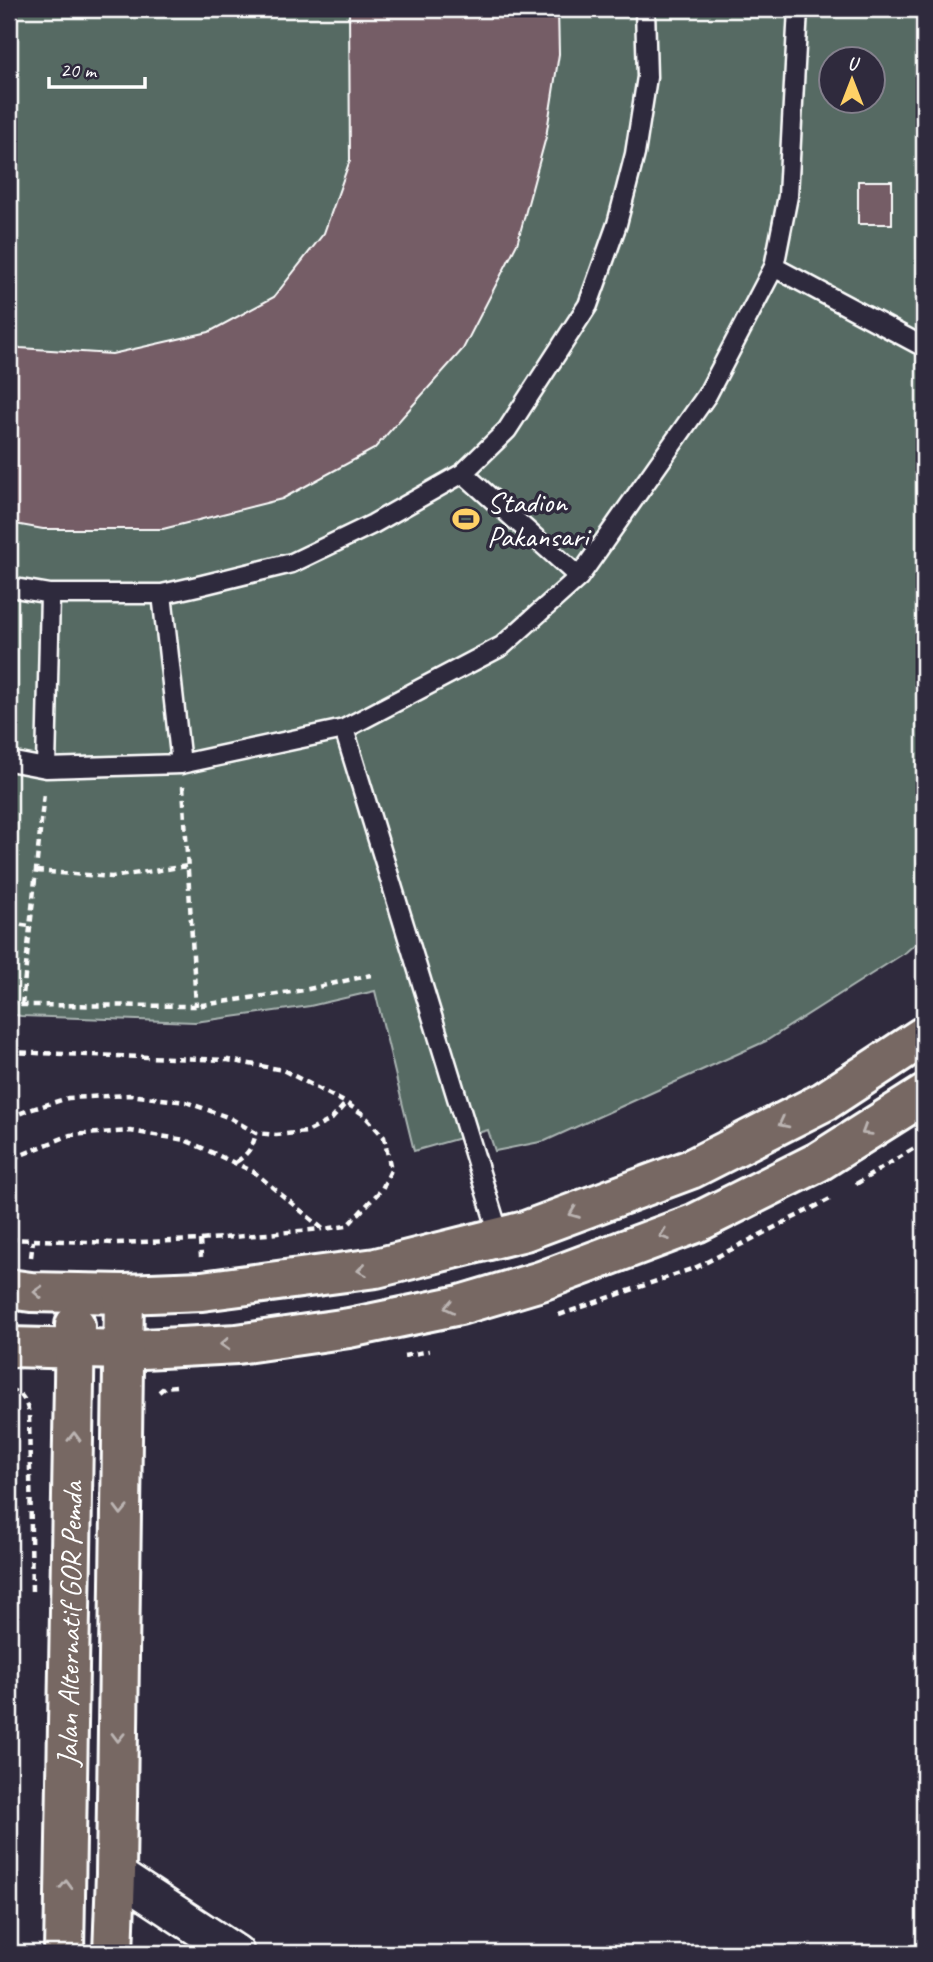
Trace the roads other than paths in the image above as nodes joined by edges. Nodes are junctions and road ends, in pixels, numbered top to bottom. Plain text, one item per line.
1 (645, 9) edge
2 (798, 9) edge
3 (774, 267) junction
4 (924, 347) edge
5 (463, 473) junction
6 (579, 576) junction
7 (9, 587) edge
8 (50, 594) junction
9 (162, 594) junction
10 (344, 729) junction
11 (9, 761) edge
12 (181, 764) junction
13 (46, 768) junction
14 (924, 1036) edge
15 (924, 1095) edge
16 (500, 1238) junction
17 (9, 1289) edge
18 (75, 1293) junction
19 (124, 1294) junction
20 (9, 1347) edge
21 (75, 1350) junction
22 (124, 1350) junction
23 (116, 1874) junction
24 (64, 1953) edge
25 (113, 1953) edge
26 (236, 1953) edge

1 - 5 lane
2 - 3 lane
3 - 4 lane
3 - 6 lane
5 - 6 lane
5 - 9 lane
6 - 10 lane
7 - 8 lane
8 - 9 lane
8 - 13 lane
9 - 12 lane
10 - 12 lane
10 - 16 lane
11 - 13 lane
12 - 13 lane
14 -> 16 main road
15 -> 22 main road
16 -> 19 main road
18 -> 17 main road
18 - 19 main road
18 - 21 main road, Jalan Alternatif GOR Pemda
19 - 22 main road, Jalan Alternatif GOR Pemda
20 - 21 main road
21 - 22 main road
24 -> 21 main road, Jalan Alternatif GOR Pemda
22 -> 23 main road, Jalan Alternatif GOR Pemda
23 - 25 main road, Jalan Alternatif GOR Pemda
23 - 26 street

